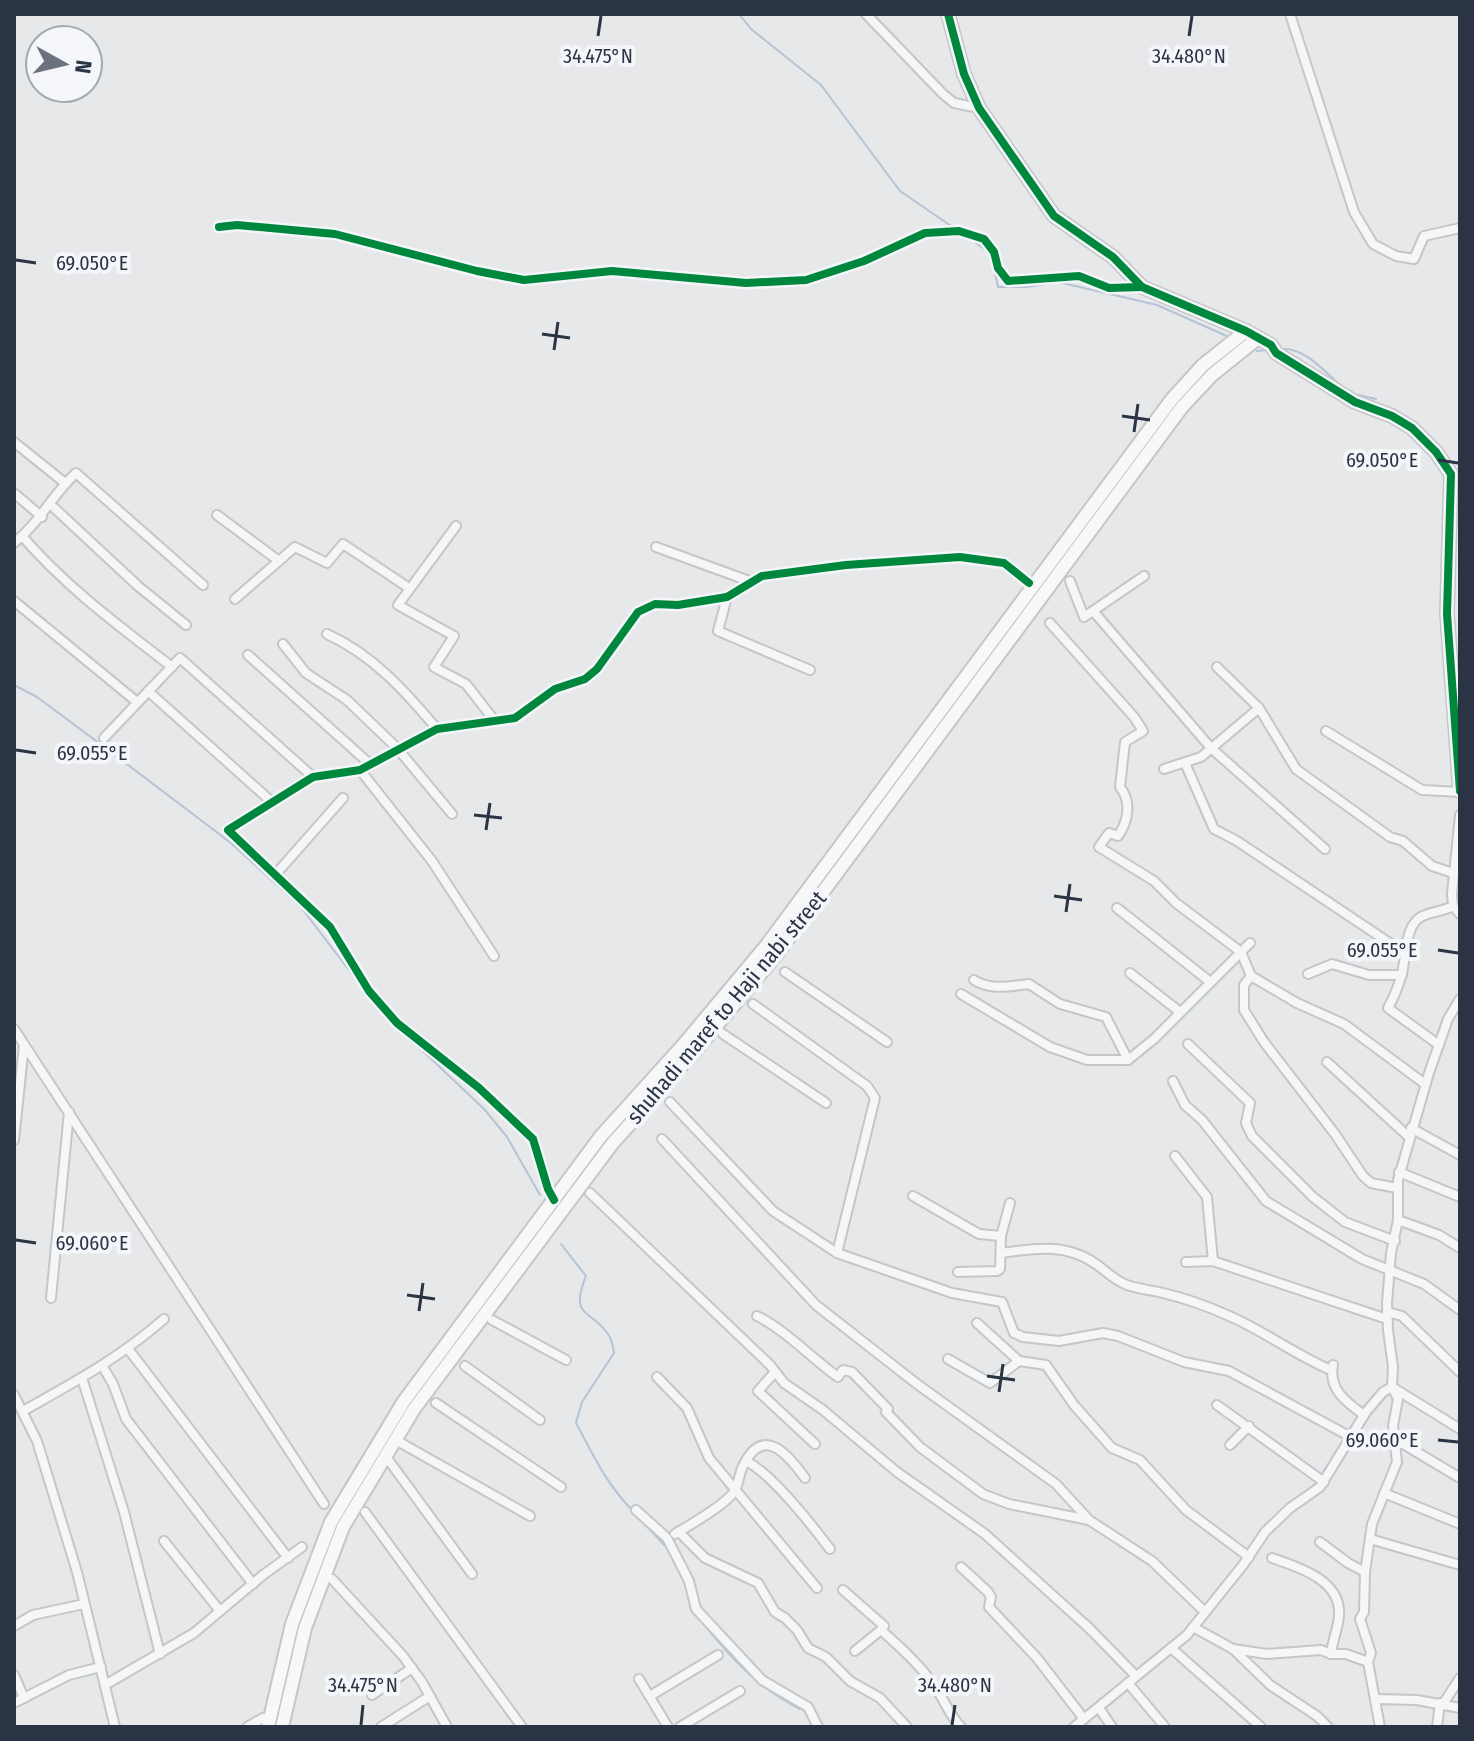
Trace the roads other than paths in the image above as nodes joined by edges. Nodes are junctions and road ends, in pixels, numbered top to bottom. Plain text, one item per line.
1 (866, 14) edge
2 (948, 14) edge
3 (1290, 14) edge
4 (979, 108) junction
5 (219, 227) dead end
6 (1460, 228) edge
7 (1142, 287) junction
8 (1246, 331) junction
9 (1258, 338) junction
10 (14, 442) edge
11 (1455, 478) edge
12 (65, 483) junction
13 (14, 493) edge
14 (50, 504) junction
15 (217, 515) dead end
16 (42, 517) junction
17 (456, 526) dead end
18 (22, 536) junction
19 (14, 543) edge
20 (656, 547) dead end
21 (279, 561) junction
22 (1144, 576) dead end
23 (1070, 581) dead end
24 (752, 582) junction
25 (1029, 583) dead end
26 (203, 585) dead end
27 (409, 588) junction
28 (727, 597) junction
29 (235, 599) dead end
30 (14, 601) edge
31 (1094, 612) junction
32 (1050, 623) dead end
33 (186, 625) dead end
34 (327, 634) dead end
35 (283, 644) dead end
36 (248, 655) dead end
37 (172, 667) junction
38 (1217, 667) dead end
39 (810, 670) dead end
40 (148, 691) junction
41 (137, 702) junction
42 (1259, 708) junction
43 (494, 720) junction
44 (437, 729) junction
45 (1326, 731) dead end
46 (104, 738) dead end
47 (397, 748) junction
48 (1211, 748) junction
49 (1185, 763) junction
50 (371, 765) junction
51 (1164, 769) dead end
52 (360, 770) junction
53 (313, 777) junction
54 (1460, 792) edge
55 (343, 798) dead end
56 (273, 803) junction
57 (452, 814) dead end
58 (1460, 815) edge
59 (1325, 849) dead end
60 (1453, 873) junction
61 (275, 875) junction
62 (1453, 906) junction
63 (1117, 908) dead end
64 (1460, 914) edge
65 (1250, 943) dead end
66 (1241, 952) junction
67 (1406, 954) junction
68 (494, 956) dead end
69 (785, 972) dead end
70 (1130, 973) dead end
71 (1308, 974) dead end
72 (1402, 975) junction
73 (1251, 976) junction
74 (974, 980) dead end
75 (1209, 981) junction
76 (961, 994) dead end
77 (1460, 999) edge
78 (753, 1004) dead end
79 (1180, 1012) junction
80 (14, 1029) edge
81 (723, 1034) dead end
82 (887, 1042) dead end
83 (1188, 1044) dead end
84 (24, 1045) junction
85 (1439, 1045) junction
86 (1128, 1060) junction
87 (1327, 1062) dead end
88 (1173, 1081) dead end
89 (1425, 1084) junction
90 (670, 1102) dead end
91 (826, 1103) dead end
92 (69, 1111) junction
93 (1410, 1132) junction
94 (662, 1139) dead end
95 (14, 1140) edge
96 (1460, 1155) edge
97 (1175, 1156) dead end
98 (1399, 1172) junction
99 (1397, 1188) junction
100 (590, 1193) dead end
101 (913, 1196) dead end
102 (1460, 1197) edge
103 (554, 1200) junction
104 (1010, 1203) dead end
105 (1398, 1220) junction
106 (1001, 1236) junction
107 (1395, 1241) junction
108 (1460, 1248) edge
109 (837, 1253) junction
110 (1001, 1253) junction
111 (1213, 1261) junction
112 (1186, 1262) dead end
113 (958, 1272) dead end
114 (1389, 1272) junction
115 (51, 1298) dead end
116 (1460, 1310) edge
117 (1387, 1315) junction
118 (757, 1316) dead end
119 (164, 1319) dead end
120 (492, 1320) dead end
121 (977, 1323) dead end
122 (129, 1350) junction
123 (948, 1359) dead end
124 (566, 1360) dead end
125 (1019, 1361) junction
126 (465, 1366) dead end
127 (103, 1367) junction
128 (775, 1372) junction
129 (1460, 1372) edge
130 (657, 1377) dead end
131 (82, 1378) junction
132 (1392, 1387) junction
133 (14, 1395) edge
134 (436, 1403) dead end
135 (1217, 1405) dead end
136 (23, 1411) junction
137 (1364, 1415) junction
138 (540, 1420) dead end
139 (1249, 1426) junction
140 (1460, 1429) edge
141 (1349, 1436) junction
142 (1395, 1439) junction
143 (401, 1443) dead end
144 (815, 1444) dead end
145 (1230, 1445) dead end
146 (387, 1458) dead end
147 (746, 1461) junction
148 (805, 1478) dead end
149 (1460, 1478) edge
150 (1324, 1482) junction
151 (561, 1487) dead end
152 (735, 1491) junction
153 (1384, 1493) junction
154 (324, 1504) dead end
155 (636, 1510) dead end
156 (365, 1512) dead end
157 (530, 1516) dead end
158 (1089, 1520) junction
159 (1460, 1524) edge
160 (679, 1532) junction
161 (667, 1538) junction
162 (1370, 1539) junction
163 (164, 1541) dead end
164 (1320, 1542) dead end
165 (302, 1547) dead end
166 (830, 1549) dead end
167 (1249, 1557) junction
168 (288, 1558) junction
169 (1272, 1558) dead end
170 (1460, 1565) edge
171 (961, 1567) dead end
172 (1365, 1572) junction
173 (472, 1574) dead end
174 (332, 1579) dead end
175 (253, 1584) junction
176 (817, 1588) dead end
177 (843, 1590) dead end
178 (84, 1604) junction
179 (220, 1611) junction
180 (1205, 1612) junction
181 (1339, 1615) junction
182 (1360, 1619) junction
183 (14, 1626) edge
184 (1193, 1627) junction
185 (881, 1630) junction
186 (1171, 1648) junction
187 (1233, 1649) junction
188 (855, 1651) dead end
189 (160, 1654) junction
190 (1331, 1654) junction
191 (718, 1655) dead end
192 (1368, 1662) junction
193 (101, 1667) junction
194 (412, 1668) junction
195 (14, 1675) edge
196 (1136, 1676) junction
197 (1460, 1678) edge
198 (639, 1679) dead end
199 (1128, 1683) junction
200 (105, 1685) junction
201 (740, 1691) dead end
202 (372, 1695) dead end
203 (430, 1696) junction
204 (650, 1696) junction
205 (24, 1698) junction
206 (1376, 1699) junction
207 (14, 1703) edge
208 (1442, 1704) junction
209 (1099, 1708) junction
210 (1460, 1708) edge
211 (1084, 1719) junction
212 (266, 1723) edge
213 (444, 1726) edge
214 (115, 1727) edge
215 (247, 1727) edge
216 (282, 1727) edge
217 (381, 1727) edge
218 (522, 1727) edge
219 (668, 1727) edge
220 (680, 1727) edge
221 (818, 1727) edge
222 (907, 1727) edge
223 (961, 1727) edge
224 (1074, 1727) edge
225 (1112, 1727) edge
226 (1165, 1727) edge
227 (1261, 1727) edge
228 (1328, 1727) edge
229 (1380, 1727) edge
230 (1437, 1727) edge

1 - 4 street
2 - 4 main road
3 - 6 street
4 - 7 main road
5 - 7 street
7 - 8 main road
8 - 9 main road
8 - 103 main road
9 - 11 main road
9 - 216 main road, shuhadi maref to Haji nabi street
10 - 12 street
11 - 54 main road
12 - 14 street
12 - 26 street
13 - 16 street
14 - 16 street
14 - 33 street
15 - 21 street
16 - 18 street
17 - 27 street
18 - 19 street
18 - 37 street
20 - 24 street
21 - 27 street
21 - 29 street
22 - 31 street
23 - 31 street
24 - 25 street
24 - 28 street
27 - 43 street
28 - 39 street
28 - 43 street
30 - 41 street
31 - 48 street
32 - 66 street
34 - 44 street
35 - 47 street
36 - 50 street
37 - 40 street
37 - 53 street
38 - 42 street
40 - 41 street
40 - 56 street
41 - 46 street
42 - 48 street
42 - 60 street
43 - 44 street
44 - 47 street
45 - 54 street
47 - 50 street
47 - 57 street
48 - 49 street
48 - 59 street
49 - 51 street
49 - 67 street
50 - 52 street
52 - 53 street
52 - 68 street
53 - 56 street
55 - 61 street
56 - 61 street
58 - 60 street
60 - 62 street
61 - 103 street
62 - 64 street
62 - 67 street
63 - 75 street
65 - 66 street
66 - 73 street
66 - 75 street
67 - 72 street
69 - 82 street
70 - 79 street
71 - 72 street
72 - 85 street
73 - 89 street
73 - 99 street
74 - 86 street
75 - 79 street
76 - 86 street
77 - 85 street
78 - 109 street
79 - 86 street
80 - 84 street
81 - 91 street
83 - 107 street
84 - 92 street
84 - 95 street
85 - 89 street
87 - 93 street
88 - 114 street
89 - 93 street
90 - 109 street
92 - 115 street
92 - 154 street
93 - 96 street
93 - 98 street
94 - 158 street
97 - 111 street
98 - 99 street
98 - 102 street
99 - 105 street
100 - 128 street
101 - 106 street
103 - 212 main road
104 - 106 street
105 - 107 street
105 - 108 street
106 - 110 street
107 - 114 street
109 - 141 street
110 - 113 street
110 - 137 street
111 - 112 street
111 - 117 street
114 - 116 street
114 - 117 street
117 - 129 street
117 - 132 street
118 - 158 street
119 - 122 street
120 - 124 street
121 - 125 street
122 - 127 street
122 - 168 street
123 - 125 street
125 - 167 street
126 - 138 street
127 - 131 street
127 - 175 street
128 - 144 street
128 - 196 street
130 - 152 street
131 - 136 street
131 - 189 street
132 - 137 street
132 - 140 street
132 - 142 street
133 - 136 street
134 - 151 street
135 - 139 street
136 - 178 street
137 - 141 street
139 - 145 street
139 - 150 street
141 - 150 street
142 - 149 street
142 - 153 street
143 - 157 street
146 - 173 street
147 - 148 street
147 - 152 street
147 - 166 street
150 - 167 street
152 - 160 street
152 - 176 street
153 - 159 street
153 - 162 street
155 - 161 street
156 - 218 street
158 - 180 street
160 - 161 street
160 - 222 street
161 - 221 street
162 - 170 street
162 - 172 street
163 - 179 street
164 - 172 street
165 - 168 street
167 - 180 street
168 - 175 street
169 - 181 street
171 - 211 street
172 - 182 street
174 - 194 street
175 - 179 street
177 - 185 street
178 - 183 street
178 - 193 street
179 - 189 street
180 - 184 street
181 - 182 street
181 - 190 street
182 - 192 street
184 - 186 street
184 - 187 street
185 - 188 street
185 - 223 street
186 - 196 street
186 - 227 street
187 - 190 street
187 - 228 street
189 - 200 street
190 - 192 street
191 - 204 street
192 - 206 street
193 - 200 street
193 - 205 street
194 - 202 street
194 - 203 street
195 - 205 street
196 - 199 street
197 - 208 street
198 - 204 street
199 - 209 street
199 - 226 street
200 - 214 street
201 - 220 street
203 - 213 street
203 - 217 street
204 - 219 street
205 - 207 street
206 - 208 street
206 - 229 street
208 - 210 street
208 - 230 street
209 - 211 street
209 - 225 street
211 - 224 street
212 - 215 street

